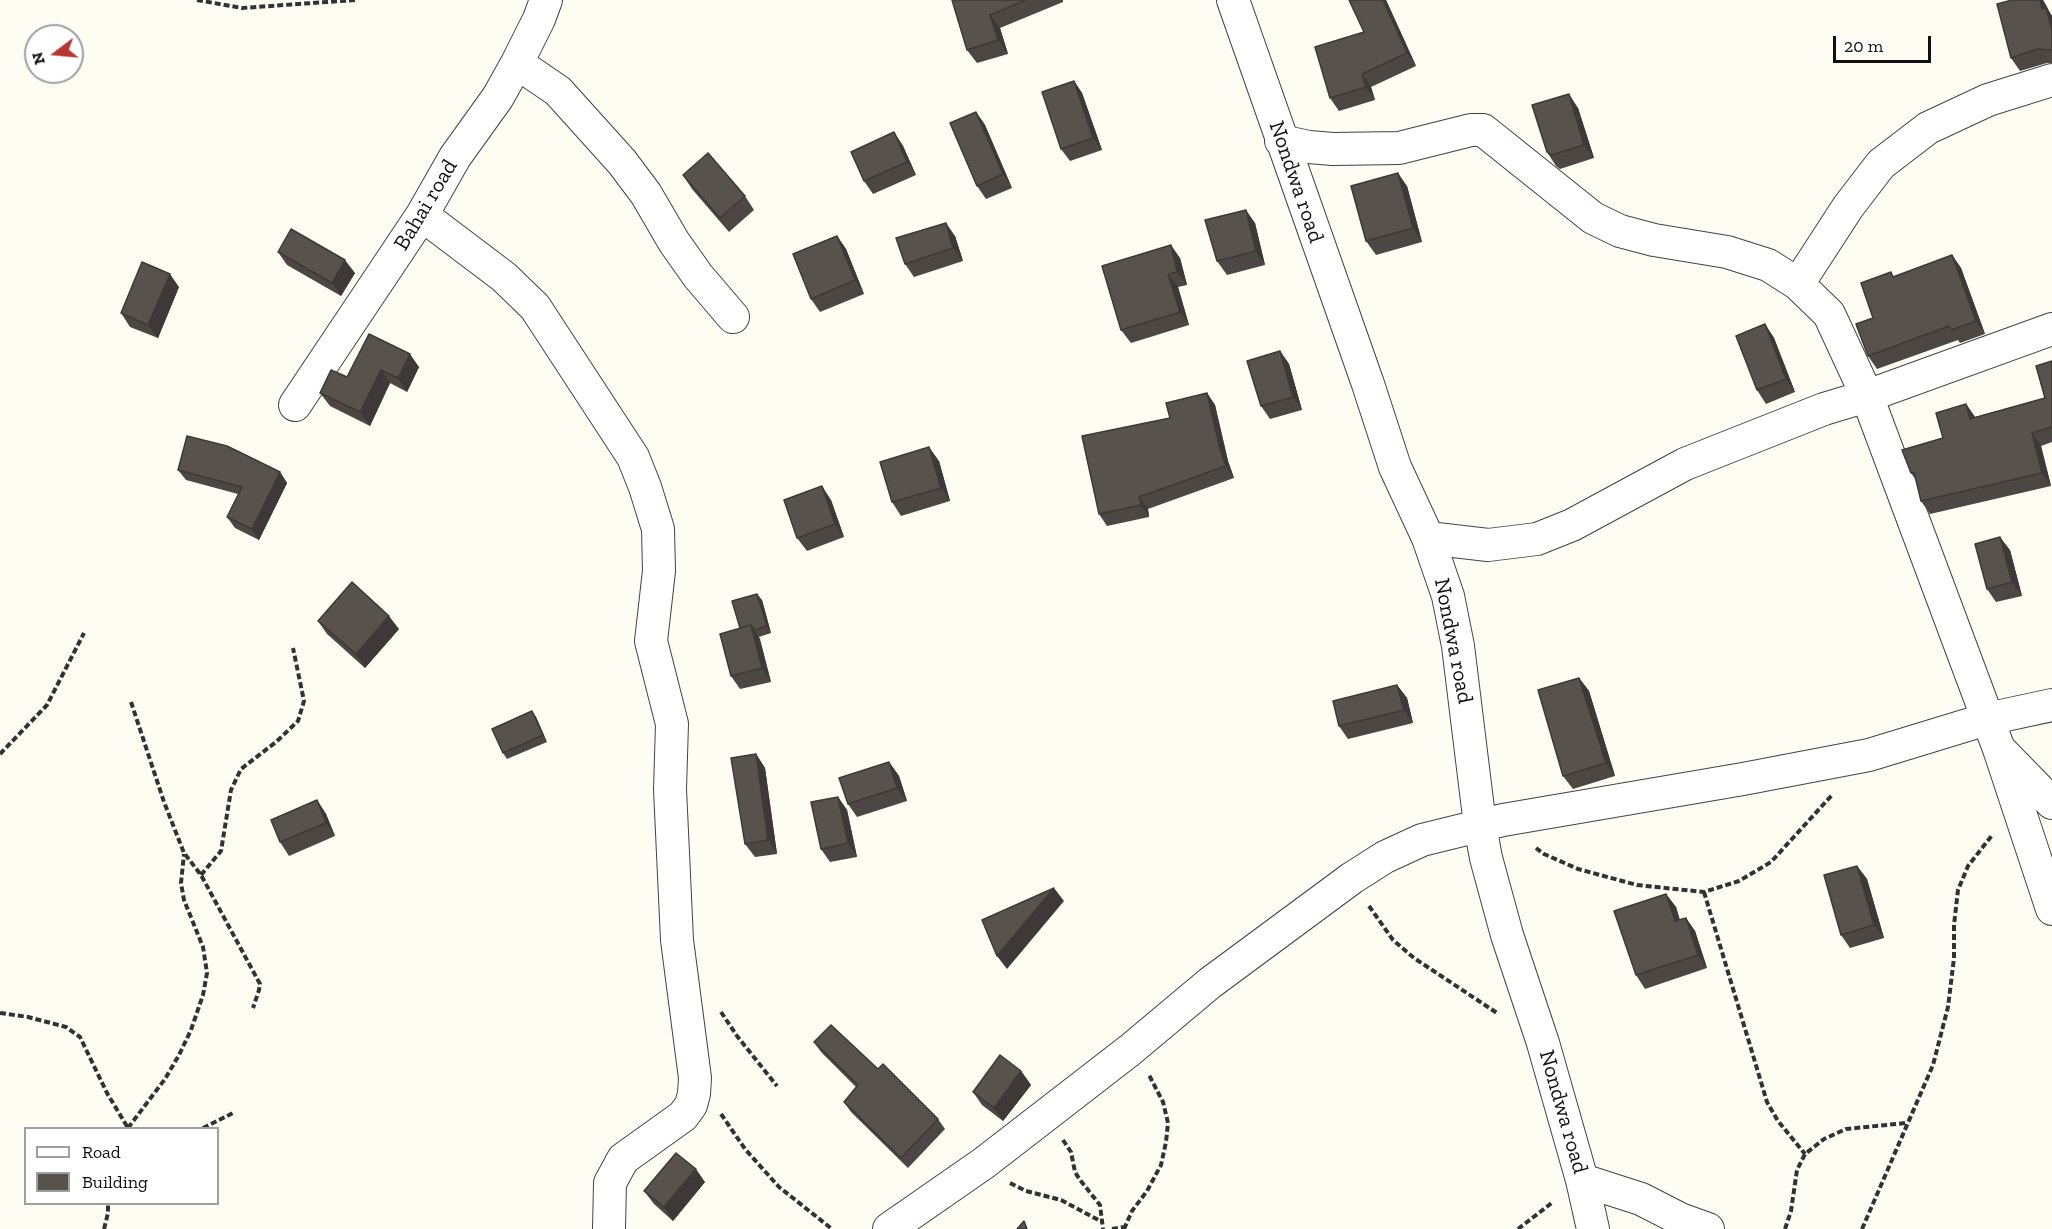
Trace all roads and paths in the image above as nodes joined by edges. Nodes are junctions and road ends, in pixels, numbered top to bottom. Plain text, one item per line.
1 (197, 0) edge
2 (355, 0) edge
3 (546, 0) edge
4 (1233, 0) edge
5 (517, 63) junction
6 (2052, 80) edge
7 (1281, 141) junction
8 (422, 216) junction
9 (1798, 284) junction
10 (732, 317) dead end
11 (2052, 329) edge
12 (1867, 396) junction
13 (295, 405) dead end
14 (1428, 538) junction
15 (84, 633) dead end
16 (292, 648) dead end
17 (131, 702) dead end
18 (2052, 705) edge
19 (1987, 719) junction
20 (1999, 749) junction
21 (0, 754) edge
22 (1869, 755) junction
23 (2052, 803) edge
24 (2017, 806) junction
25 (1491, 822) junction
26 (184, 853) junction
27 (201, 875) junction
28 (1352, 878) junction
29 (1704, 892) junction
30 (2052, 909) edge
31 (253, 1008) dead end
32 (0, 1013) edge
33 (1500, 1015) dead end
34 (1130, 1050) junction
35 (695, 1078) junction
36 (235, 1112) dead end
37 (1044, 1116) junction
38 (1906, 1124) junction
39 (127, 1127) edge
40 (129, 1127) edge
41 (205, 1127) edge
42 (1805, 1154) junction
43 (984, 1163) junction
44 (1582, 1180) junction
45 (108, 1205) edge
46 (1102, 1222) junction
47 (1124, 1228) edge
48 (104, 1229) edge
49 (609, 1229) edge
50 (832, 1229) edge
51 (889, 1229) edge
52 (1103, 1229) edge
53 (1112, 1229) edge
54 (1518, 1229) edge
55 (1593, 1229) edge
56 (1708, 1229) edge
57 (1785, 1229) edge
58 (1862, 1229) edge

1 - 2 path
3 - 5 street, Bahai road
4 - 7 street, Nondwa road
5 - 8 street, Bahai road
5 - 10 street
6 - 9 street
7 - 9 street
7 - 14 street, Nondwa road
8 - 13 street, Bahai road
8 - 35 street
9 - 12 street
11 - 12 street
12 - 14 street
12 - 19 street
14 - 25 street, Nondwa road
15 - 21 path
16 - 27 path
17 - 26 path
18 - 19 street
19 - 20 street
19 - 22 street
20 - 23 street
20 - 24 street
22 - 25 street
22 - 29 path
24 - 30 street
24 - 38 path
25 - 28 street
25 - 29 path
25 - 44 street, Nondwa road
26 - 27 path
26 - 40 path
27 - 31 path
28 - 33 path
28 - 34 street
29 - 42 path
32 - 39 path
34 - 37 street
34 - 47 path
35 - 49 street
35 - 50 path
36 - 41 path
37 - 43 street
37 - 46 path
38 - 42 path
38 - 58 path
42 - 57 path
43 - 46 path
43 - 51 street
44 - 54 path
44 - 55 street, Nondwa road
44 - 56 street
45 - 48 path
46 - 52 path
47 - 53 path

